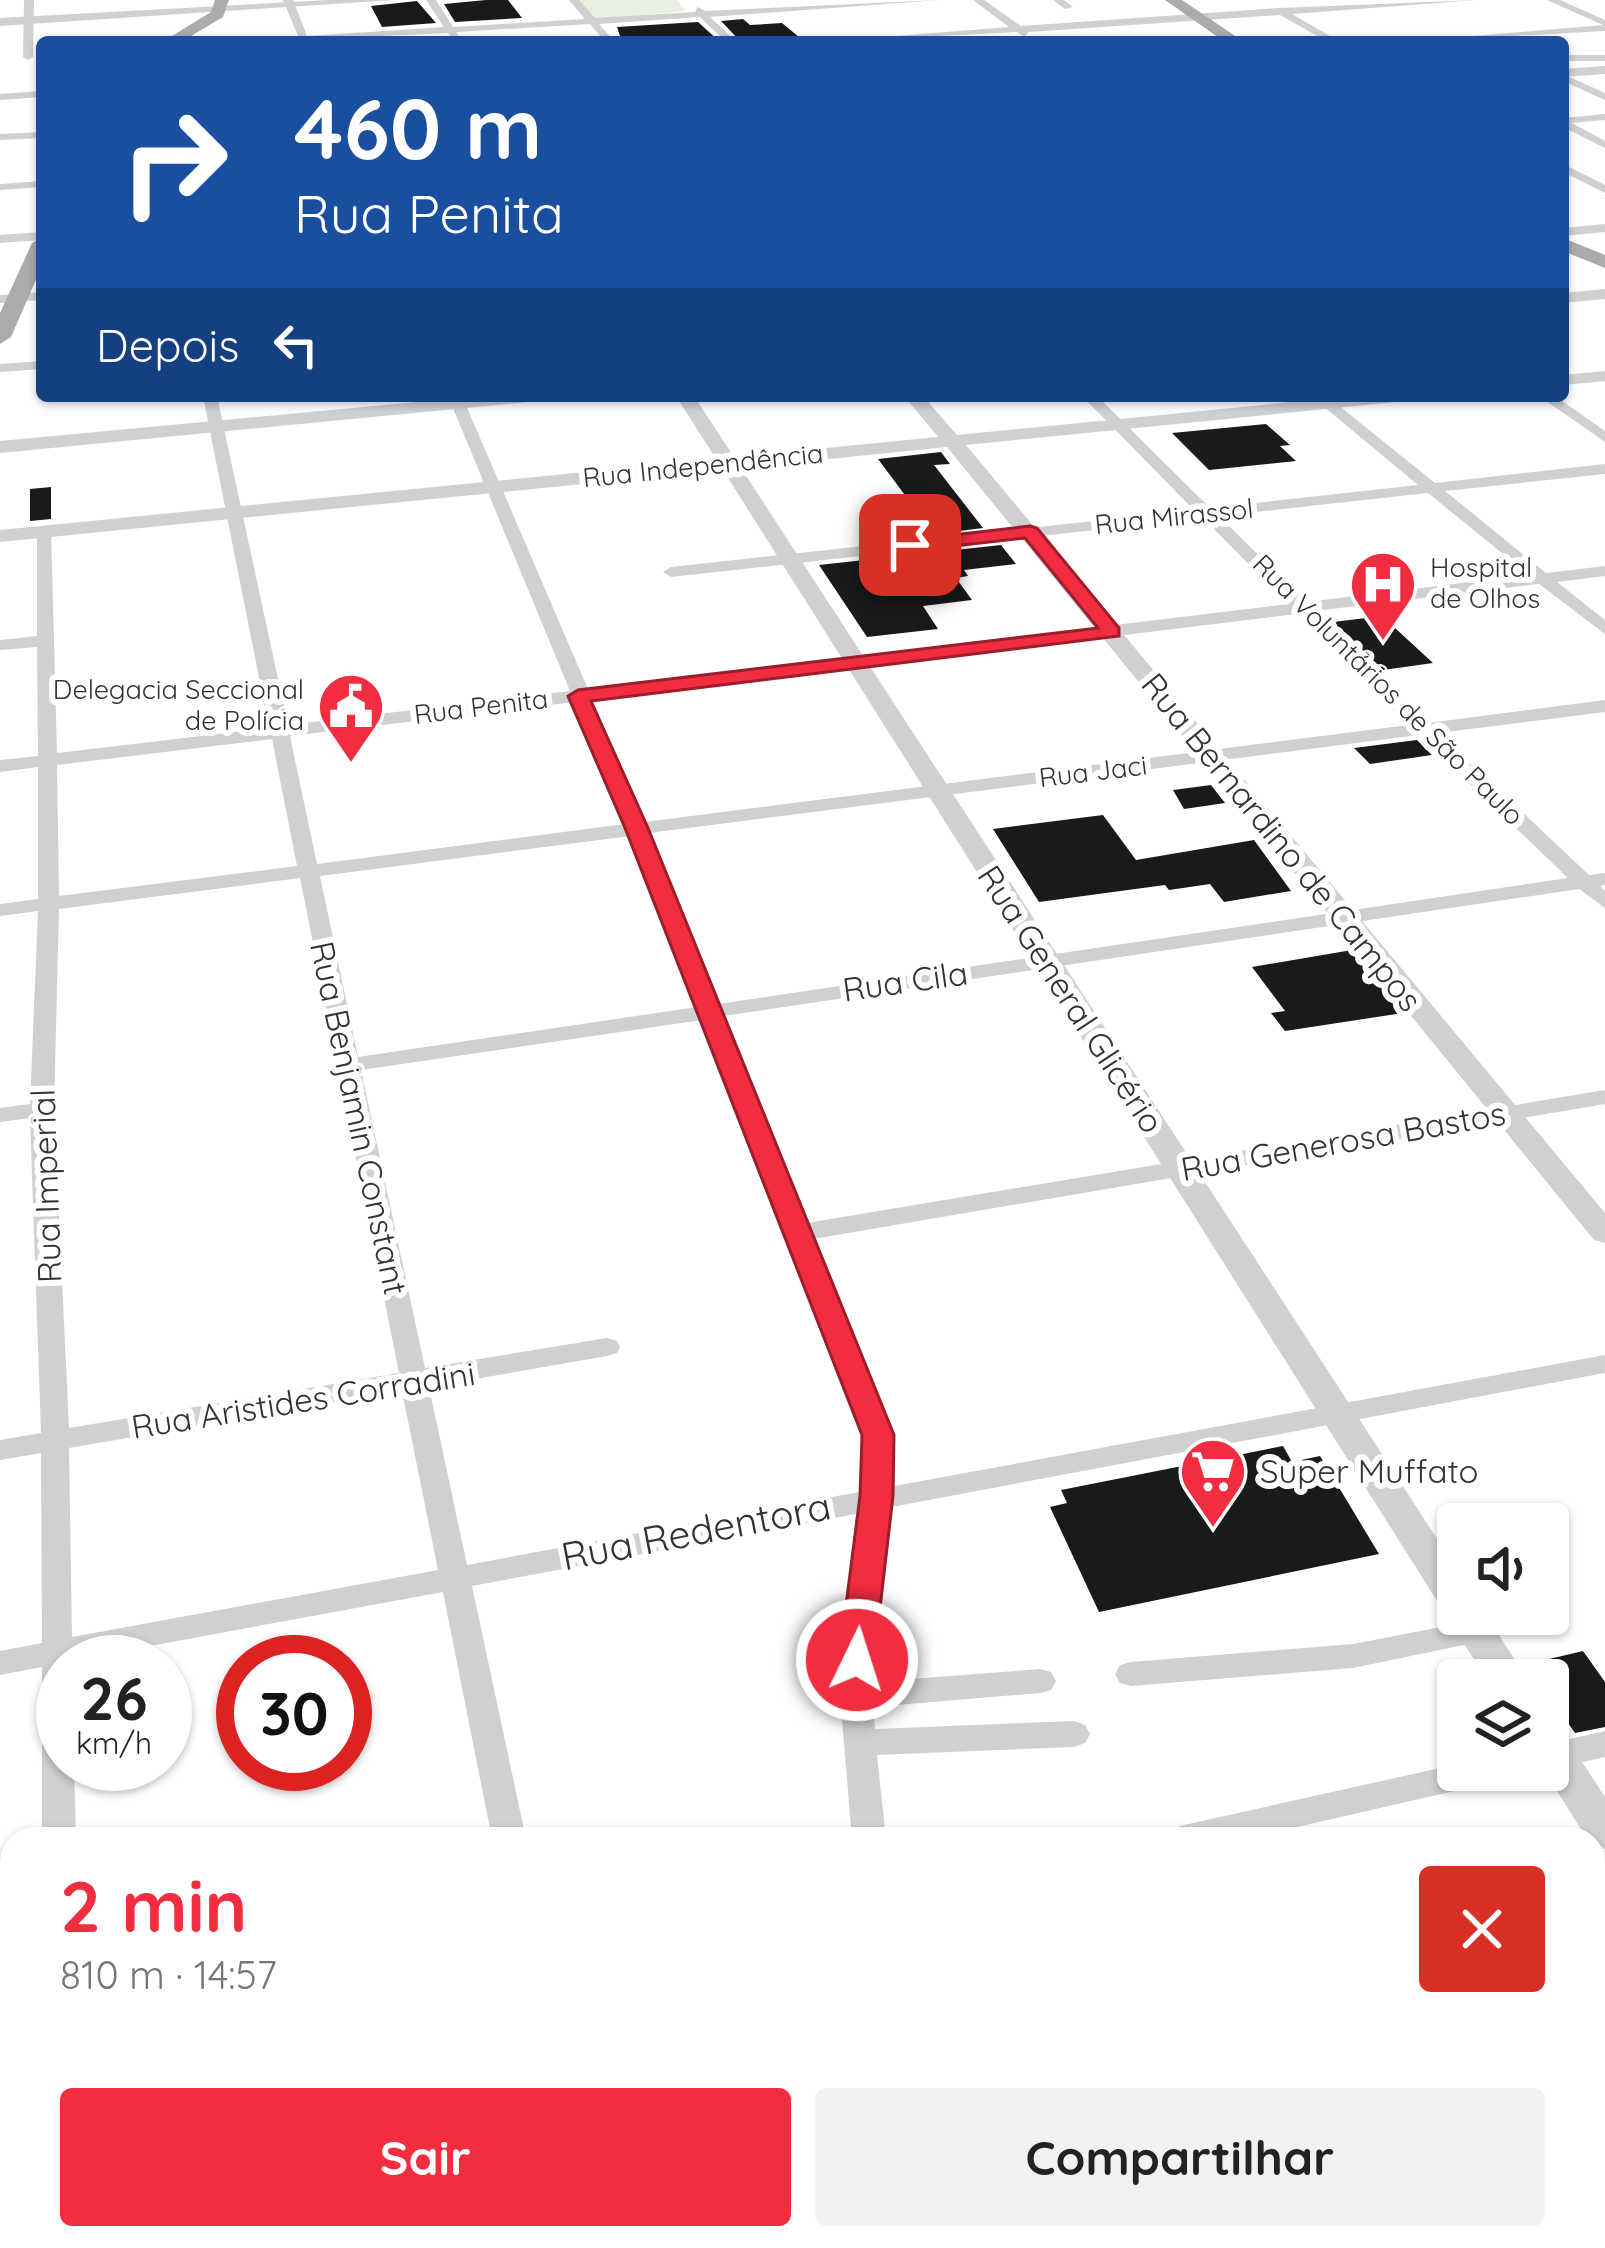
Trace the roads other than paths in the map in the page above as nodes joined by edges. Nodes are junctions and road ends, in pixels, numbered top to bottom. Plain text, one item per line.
1 (29, 0) edge
2 (388, 0) edge
3 (431, 0) edge
4 (574, 0) edge
5 (688, 0) edge
6 (935, 0) edge
7 (978, 0) edge
8 (1172, 0) edge
9 (1193, 0) edge
10 (1258, 0) edge
11 (1474, 0) edge
12 (1552, 0) edge
13 (1409, 2) edge
14 (290, 3) edge
15 (836, 3) edge
16 (221, 5) edge
17 (198, 6) edge
18 (1281, 12) junction
19 (1430, 12) dead end
20 (703, 14) junction
21 (853, 16) dead end
22 (1221, 16) junction
23 (1202, 18) junction
24 (29, 21) junction
25 (1447, 21) dead end
26 (0, 22) edge
27 (591, 22) junction
28 (1605, 26) edge
29 (867, 28) dead end
30 (450, 30) junction
31 (1020, 30) junction
32 (157, 36) edge
33 (178, 36) edge
34 (302, 36) edge
35 (362, 36) edge
36 (454, 36) edge
37 (604, 36) edge
38 (726, 36) edge
39 (877, 36) edge
40 (937, 36) edge
41 (1028, 36) edge
42 (1228, 36) edge
43 (1249, 36) edge
44 (1324, 36) edge
45 (1478, 36) edge
46 (1520, 36) edge
47 (28, 56) junction
48 (36, 56) edge
49 (14, 57) dead end
50 (1569, 58) edge
51 (1605, 58) edge
52 (1605, 70) edge
53 (1569, 74) edge
54 (1569, 78) edge
55 (36, 94) edge
56 (0, 97) edge
57 (1605, 98) edge
58 (1605, 117) edge
59 (1569, 121) edge
60 (1569, 125) edge
61 (36, 135) edge
62 (0, 137) edge
63 (1605, 145) edge
64 (1605, 169) edge
65 (1569, 170) edge
66 (1569, 172) edge
67 (36, 184) edge
68 (0, 187) edge
69 (1605, 190) edge
70 (36, 220) edge
71 (1605, 228) edge
72 (1569, 231) edge
73 (7, 244) edge
74 (1569, 247) edge
75 (36, 251) edge
76 (1569, 259) edge
77 (1605, 262) edge
78 (1605, 274) edge
79 (1605, 294) edge
80 (1569, 297) edge
81 (9, 298) edge
82 (0, 338) edge
83 (36, 365) edge
84 (0, 368) edge
85 (1605, 376) edge
86 (1569, 379) edge
87 (211, 402) edge
88 (439, 402) edge
89 (458, 402) edge
90 (689, 402) edge
91 (918, 402) edge
92 (1095, 402) edge
93 (1306, 402) edge
94 (1326, 402) edge
95 (1554, 402) edge
96 (1119, 424) junction
97 (217, 427) junction
98 (1605, 438) edge
99 (953, 441) junction
100 (0, 447) edge
101 (728, 464) junction
102 (1605, 469) edge
103 (490, 487) junction
104 (1432, 487) junction
105 (234, 512) junction
106 (1211, 514) junction
107 (45, 532) junction
108 (1030, 532) junction
109 (0, 536) edge
110 (789, 559) junction
111 (1605, 571) edge
112 (671, 572) dead end
113 (1542, 578) junction
114 (1304, 610) junction
115 (1605, 628) edge
116 (1112, 632) junction
117 (46, 641) junction
118 (0, 645) edge
119 (855, 663) junction
120 (578, 696) junction
121 (1605, 706) edge
122 (1423, 730) junction
123 (283, 731) junction
124 (1210, 757) junction
125 (48, 760) junction
126 (0, 766) edge
127 (938, 792) junction
128 (637, 828) junction
129 (308, 871) junction
130 (1595, 881) edge
131 (1605, 902) edge
132 (49, 904) junction
133 (0, 910) edge
134 (1341, 918) junction
135 (1046, 961) junction
136 (708, 1010) junction
137 (349, 1065) junction
138 (1605, 1097) edge
139 (42, 1109) junction
140 (1505, 1114) junction
141 (0, 1115) edge
142 (1179, 1169) junction
143 (798, 1233) junction
144 (1605, 1233) edge
145 (607, 1347) dead end
146 (1605, 1364) edge
147 (414, 1383) junction
148 (1339, 1414) junction
149 (55, 1440) junction
150 (0, 1450) edge
151 (876, 1496) junction
152 (1437, 1569) edge
153 (456, 1578) junction
154 (1437, 1627) edge
155 (57, 1635) edge
156 (149, 1635) edge
157 (36, 1656) edge
158 (0, 1663) edge
159 (1131, 1673) dead end
160 (1040, 1681) dead end
161 (856, 1696) junction
162 (1074, 1735) dead end
163 (860, 1743) junction
164 (1605, 1744) edge
165 (1569, 1749) edge
166 (1569, 1778) edge
167 (1437, 1782) edge
168 (58, 1791) edge
169 (59, 1827) edge
170 (507, 1827) edge
171 (867, 1827) edge
172 (1237, 1827) edge
173 (1602, 1827) edge

1 - 24 street
2 - 14 street
3 - 30 street
4 - 27 street
5 - 20 street
6 - 15 street
7 - 31 street
8 - 23 main road
9 - 22 main road
10 - 18 street
11 - 13 street
12 - 28 street
13 - 18 street
13 - 19 street
14 - 16 street
14 - 34 street
15 - 20 street
15 - 21 street
16 - 17 street
16 - 33 main road
17 - 24 street
17 - 32 main road
18 - 22 street
18 - 44 street
20 - 27 street
20 - 38 street
22 - 23 street
22 - 43 main road
23 - 31 street
23 - 42 main road
24 - 26 street
24 - 47 street
25 - 45 street
27 - 30 street
27 - 37 street
28 - 46 street
29 - 39 street
30 - 35 street
30 - 36 street
31 - 40 street
31 - 41 street
47 - 48 street
47 - 49 street
50 - 51 street
52 - 53 street
54 - 57 street
55 - 56 street
58 - 59 street
60 - 63 street
61 - 62 street
64 - 65 street
66 - 69 street
67 - 68 street
70 - 73 main road
71 - 72 street
74 - 77 main road
75 - 81 main road
76 - 78 main road
79 - 80 street
81 - 82 main road
83 - 84 street
85 - 86 street
87 - 97 street, Rua Benjamin Constant
88 - 97 street
89 - 103 street
90 - 101 street, Rua General Glicério
91 - 99 street, Rua Bernardino de Campos
92 - 96 street, Rua Voluntários de São Paulo
93 - 96 street, Rua Independência
94 - 104 street
95 - 98 street
96 - 99 street, Rua Independência
96 - 106 street, Rua Voluntários de São Paulo
97 - 100 street
97 - 105 street, Rua Benjamin Constant
99 - 101 street, Rua Independência
99 - 108 street, Rua Bernardino de Campos
101 - 103 street, Rua Independência
101 - 110 street, Rua General Glicério
102 - 104 street, Rua Mirassol
103 - 105 street, Rua Independência
103 - 120 street
104 - 106 street, Rua Mirassol
104 - 113 street
105 - 107 street, Rua Independência
105 - 123 street, Rua Benjamin Constant
106 - 108 street, Rua Mirassol
106 - 114 street, Rua Voluntários de São Paulo
107 - 109 street, Rua Independência
107 - 117 street, Rua Imperial
108 - 110 street, Rua Mirassol
108 - 116 street, Rua Bernardino de Campos
110 - 112 street, Rua Mirassol
110 - 119 street, Rua General Glicério
111 - 113 street, Rua Penita
113 - 114 street, Rua Penita
113 - 115 street
114 - 116 street, Rua Penita
114 - 122 street, Rua Voluntários de São Paulo
116 - 119 street, Rua Penita
116 - 124 street, Rua Bernardino de Campos
117 - 118 street
117 - 125 street, Rua Imperial
119 - 120 street, Rua Penita
119 - 127 street, Rua General Glicério
120 - 123 street, Rua Penita
120 - 128 street
121 - 122 street, Rua Jaci
122 - 124 street, Rua Jaci
122 - 130 street, Rua Voluntários de São Paulo
123 - 125 street, Rua Penita
123 - 129 street, Rua Benjamin Constant
124 - 127 street, Rua Jaci
124 - 134 street, Rua Bernardino de Campos
125 - 126 street, Rua Penita
125 - 132 street, Rua Imperial
127 - 128 street, Rua Jaci
127 - 135 street, Rua General Glicério
128 - 129 street, Rua Jaci
128 - 136 street
129 - 132 street, Rua Jaci
129 - 137 street, Rua Benjamin Constant
130 - 131 street, Rua Voluntários de São Paulo
130 - 134 street, Rua Cila
132 - 133 street, Rua Jaci
132 - 139 street, Rua Imperial
134 - 135 street, Rua Cila
134 - 140 street, Rua Bernardino de Campos
135 - 136 street, Rua Cila
135 - 142 street, Rua General Glicério
136 - 137 street, Rua Cila
136 - 143 street
137 - 147 street, Rua Benjamin Constant
138 - 140 street, Rua Generosa Bastos
139 - 141 street
139 - 149 street, Rua Imperial
140 - 142 street, Rua Generosa Bastos
140 - 144 street, Rua Bernardino de Campos
142 - 143 street, Rua Generosa Bastos
142 - 148 street, Rua General Glicério
143 - 151 street
145 - 147 street, Rua Aristides Corradini
146 - 148 street, Rua Redentora
147 - 149 street, Rua Aristides Corradini
147 - 153 street, Rua Benjamin Constant
148 - 151 street, Rua Redentora
148 - 152 street, Rua General Glicério
149 - 150 street, Rua Aristides Corradini
149 - 155 street, Rua Imperial
151 - 153 street, Rua Redentora
151 - 161 street
153 - 156 street, Rua Redentora
153 - 170 street, Rua Benjamin Constant
154 - 159 street
157 - 158 street, Rua Redentora
160 - 161 street
161 - 163 street
162 - 163 street
163 - 171 street
164 - 165 street
166 - 173 street
167 - 172 street
168 - 169 street, Rua Imperial

